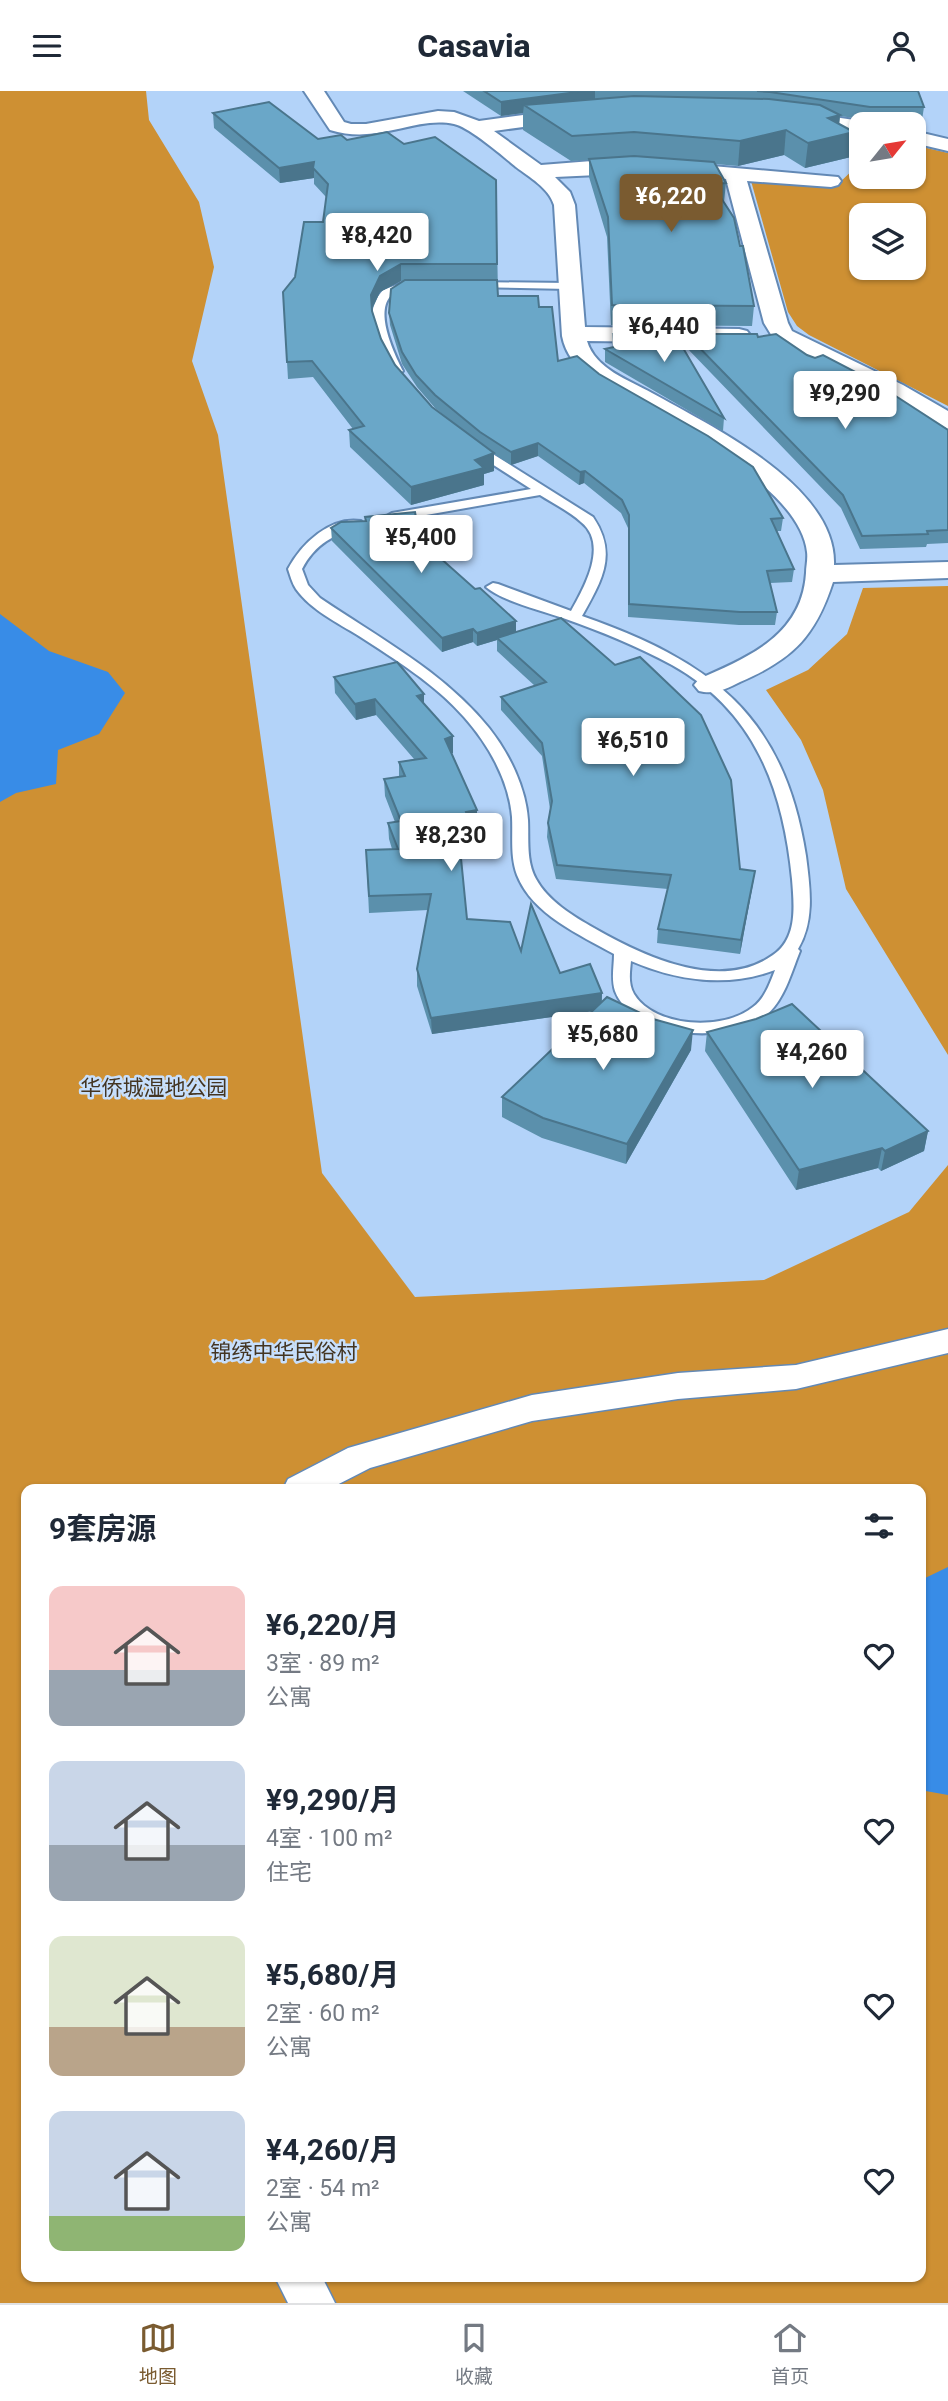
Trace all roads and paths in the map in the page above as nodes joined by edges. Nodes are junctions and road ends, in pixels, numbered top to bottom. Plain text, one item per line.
1 (314, 91) edge
2 (600, 112) edge
3 (765, 114) edge
4 (849, 125) edge
5 (474, 128) junction
6 (926, 140) edge
7 (948, 145) edge
8 (659, 168) edge
9 (697, 171) edge
10 (535, 173) junction
11 (735, 174) junction
12 (831, 181) dead end
13 (431, 284) edge
14 (458, 284) edge
15 (569, 286) junction
16 (575, 334) junction
17 (783, 336) junction
18 (407, 387) edge
19 (948, 421) edge
20 (461, 438) edge
21 (540, 491) junction
22 (948, 570) edge
23 (821, 574) junction
24 (493, 587) dead end
25 (574, 618) junction
26 (709, 685) junction
27 (793, 948) junction
28 (623, 952) junction
29 (948, 1341) edge
30 (309, 1484) edge
31 (300, 2282) edge
32 (313, 2303) edge

1 - 5 street
2 - 5 street
3 - 4 street
5 - 10 street
6 - 7 street
8 - 10 street
9 - 11 street
10 - 15 street
11 - 12 street
11 - 17 street
13 - 18 lane
14 - 15 lane
15 - 16 street
16 - 17 street
16 - 23 street
17 - 19 street
20 - 21 lane
21 - 25 lane
21 - 28 lane
22 - 23 street
23 - 26 street
24 - 25 lane
25 - 26 lane
26 - 27 lane
27 - 28 lane
27 - 28 lane
29 - 30 street
31 - 32 street

